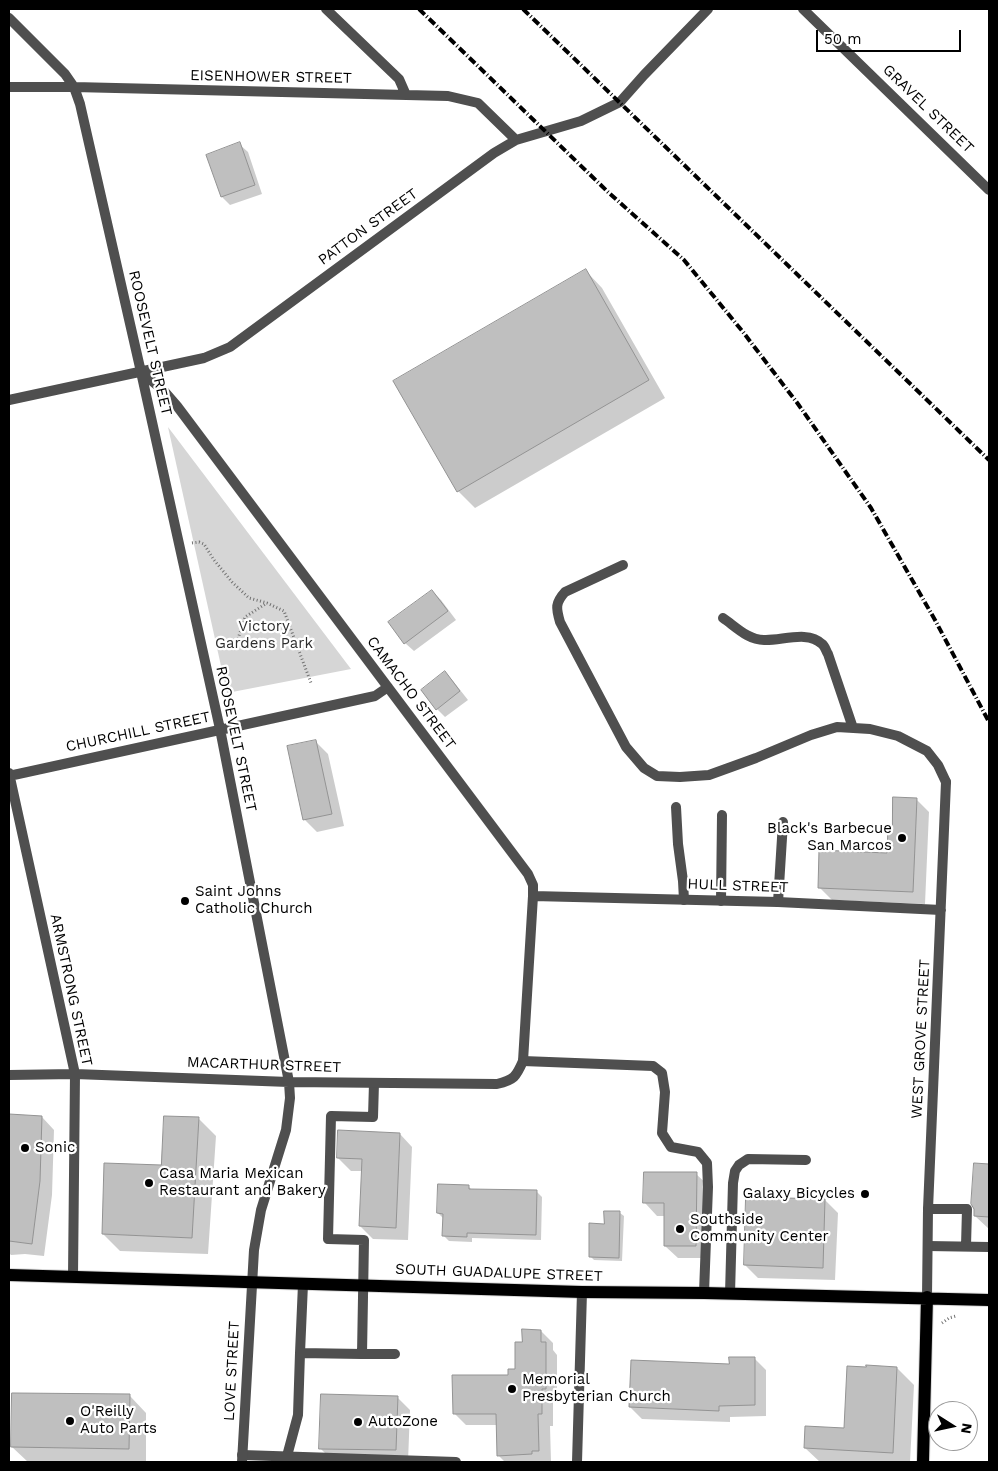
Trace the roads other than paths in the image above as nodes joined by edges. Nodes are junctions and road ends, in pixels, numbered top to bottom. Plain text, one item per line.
1 (326, 9) edge
2 (708, 9) edge
3 (803, 9) edge
4 (9, 18) edge
5 (9, 87) edge
6 (74, 87) junction
7 (406, 95) junction
8 (516, 140) junction
9 (989, 190) edge
10 (141, 372) junction
11 (9, 400) edge
12 (623, 565) dead end
13 (723, 618) dead end
14 (388, 687) junction
15 (853, 728) junction
16 (220, 729) junction
17 (9, 774) edge
18 (676, 807) dead end
19 (722, 815) dead end
20 (783, 822) dead end
21 (533, 896) junction
22 (684, 900) junction
23 (721, 901) junction
24 (778, 902) junction
25 (941, 910) junction
26 (523, 1061) junction
27 (75, 1074) junction
28 (9, 1075) edge
29 (517, 1076) joint
30 (289, 1082) junction
31 (374, 1083) junction
32 (806, 1160) dead end
33 (928, 1209) junction
34 (928, 1246) junction
35 (966, 1246) junction
36 (989, 1247) edge
37 (9, 1275) edge
38 (72, 1276) junction
39 (252, 1282) junction
40 (303, 1284) junction
41 (363, 1286) junction
42 (582, 1292) junction
43 (704, 1293) junction
44 (730, 1294) junction
45 (927, 1297) junction
46 (989, 1300) edge
47 (300, 1353) junction
48 (362, 1354) junction
49 (395, 1354) dead end
50 (287, 1456) junction
51 (242, 1458) edge
52 (456, 1462) edge
53 (577, 1462) edge
54 (923, 1462) edge

1 - 7 street
2 - 8 street, PATTON STREET
3 - 9 street, GRAVEL STREET
4 - 6 street
5 - 6 street, EISENHOWER STREET
6 - 7 street, EISENHOWER STREET
6 - 10 street, ROOSEVELT STREET
7 - 8 street, EISENHOWER STREET
8 - 10 street, PATTON STREET
10 - 11 street, PATTON STREET
10 - 14 street, CAMACHO STREET
10 - 16 street, ROOSEVELT STREET
12 - 15 street
13 - 15 street
14 - 16 street, CHURCHILL STREET
14 - 21 street, CAMACHO STREET
15 - 25 street, WEST GROVE STREET
16 - 17 street, CHURCHILL STREET
16 - 30 street, ROOSEVELT STREET
17 - 27 street, ARMSTRONG STREET
18 - 22 street
19 - 23 street
20 - 24 street
21 - 22 street, HULL STREET
21 - 26 street, CAMACHO STREET
22 - 23 street, HULL STREET
23 - 24 street, HULL STREET
24 - 25 street, HULL STREET
25 - 33 street, WEST GROVE STREET
26 - 29 street, CAMACHO STREET
26 - 43 street
27 - 28 street, MACARTHUR STREET
27 - 30 street, MACARTHUR STREET
27 - 38 street, ARMSTRONG STREET
29 - 31 street, MACARTHUR STREET
30 - 31 street, MACARTHUR STREET
30 - 39 street, ROOSEVELT STREET
31 - 41 street
32 - 44 street
33 - 34 street, WEST GROVE STREET
33 - 35 street
34 - 35 street
34 - 45 street, WEST GROVE STREET
35 - 36 street
37 - 38 main road, SOUTH GUADALUPE STREET
38 - 39 main road, SOUTH GUADALUPE STREET
39 - 40 main road, SOUTH GUADALUPE STREET
39 - 51 street, LOVE STREET
40 - 41 main road, SOUTH GUADALUPE STREET
40 - 47 street
41 - 42 main road, SOUTH GUADALUPE STREET
41 - 48 street
42 - 43 main road, SOUTH GUADALUPE STREET
42 - 53 street
43 - 44 main road, SOUTH GUADALUPE STREET
44 - 45 main road, SOUTH GUADALUPE STREET
45 - 46 main road, SOUTH GUADALUPE STREET
45 - 54 main road
47 - 48 street
47 - 50 street
48 - 49 street
50 - 51 street
50 - 52 street

